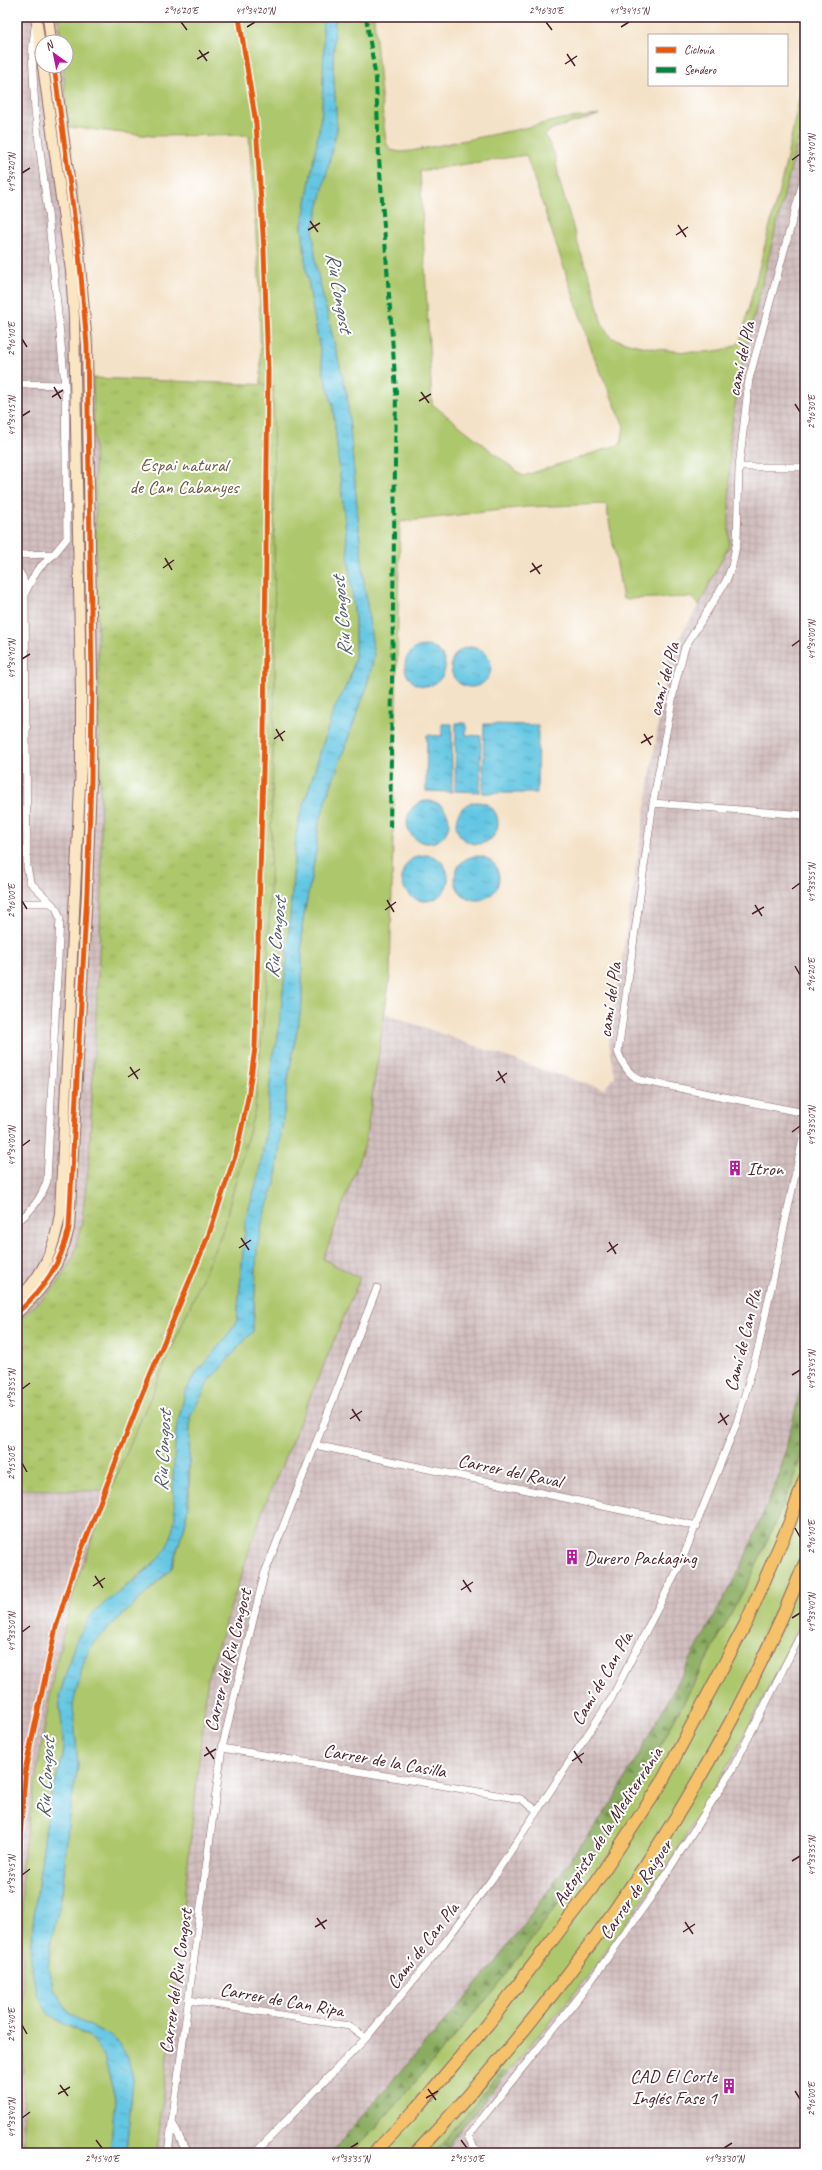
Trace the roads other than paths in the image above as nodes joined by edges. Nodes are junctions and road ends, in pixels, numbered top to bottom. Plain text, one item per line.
1 (36, 17) edge
2 (48, 17) edge
3 (38, 34) edge
4 (50, 34) edge
5 (44, 74) edge
6 (55, 74) edge
7 (805, 174) edge
8 (17, 384) edge
9 (65, 385) junction
10 (805, 466) edge
11 (739, 467) junction
12 (54, 554) junction
13 (17, 555) edge
14 (17, 568) edge
15 (25, 593) junction
16 (17, 728) edge
17 (27, 728) junction
18 (653, 803) junction
19 (805, 815) edge
20 (17, 903) edge
21 (50, 903) junction
22 (805, 1112) edge
23 (805, 1130) edge
24 (17, 1222) edge
25 (377, 1288) dead end
26 (17, 1300) edge
27 (17, 1313) edge
28 (315, 1445) junction
29 (805, 1478) edge
30 (698, 1526) junction
31 (805, 1563) edge
32 (805, 1626) edge
33 (222, 1748) junction
34 (538, 1811) junction
35 (189, 2000) junction
36 (366, 2038) junction
37 (172, 2121) junction
38 (474, 2152) edge
39 (168, 2153) edge
40 (190, 2153) edge
41 (255, 2153) edge
42 (374, 2153) edge
43 (416, 2153) edge
44 (486, 2153) edge

1 - 3 street
1 - 9 street
2 - 4 street
5 - 26 street
6 - 27 street
7 - 11 street, camí del Pla
8 - 9 street
9 - 12 street
10 - 11 street
11 - 18 street, camí del Pla
12 - 13 street
12 - 15 street
14 - 15 street
15 - 17 street
16 - 17 street
17 - 21 street
18 - 19 street
18 - 22 street, camí del Pla
20 - 21 street
21 - 24 street
23 - 30 street, Camí de Can Pla
25 - 28 street, Carrer del Riu Congost
28 - 30 street, Carrer del Raval
28 - 33 street, Carrer del Riu Congost
29 - 42 highway, Autopista de la Mediterrània
30 - 34 street, Camí de Can Pla
31 - 43 highway
32 - 38 street, Carrer de Raiguer
33 - 34 street, Carrer de la Casilla
33 - 35 street, Carrer del Riu Congost
34 - 36 street, Camí de Can Pla
35 - 36 street, Carrer de Can Ripa
35 - 37 street, Carrer del Riu Congost
36 - 41 street, Camí de Can Pla
37 - 39 street, Carrer del Riu Congost
37 - 40 street
38 - 44 street

